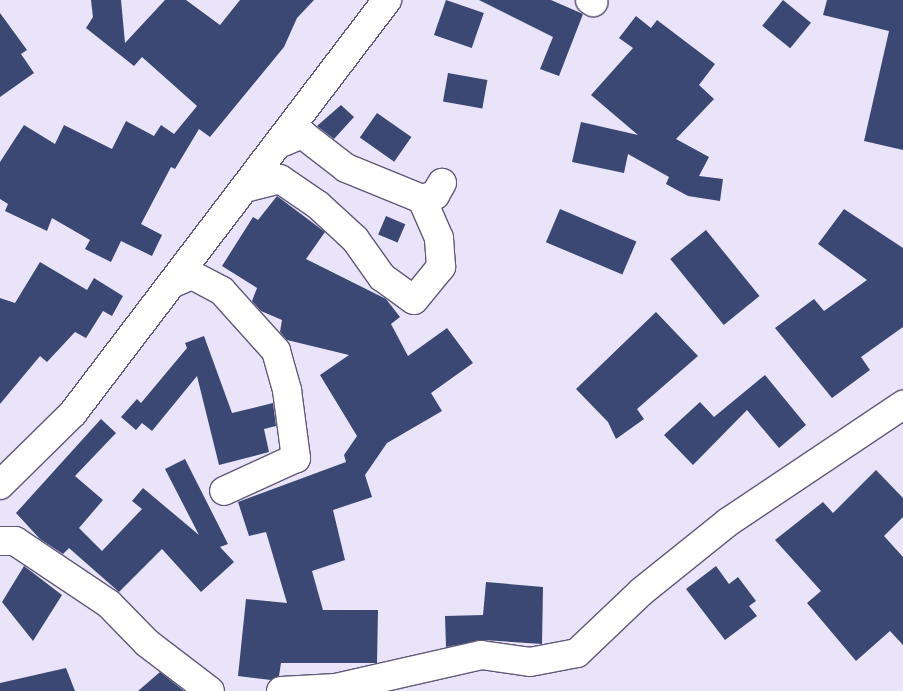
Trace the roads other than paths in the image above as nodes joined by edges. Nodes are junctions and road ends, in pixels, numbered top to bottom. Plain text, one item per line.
1 (387, 0) edge
2 (283, 142) junction
3 (245, 188) junction
4 (173, 283) junction
5 (903, 404) edge
6 (0, 485) edge
7 (224, 491) dead end
8 (0, 541) edge
9 (210, 691) edge
10 (281, 691) edge

1 - 2 street
2 - 3 street
2 - 3 street
3 - 4 street
4 - 6 street
4 - 7 street
5 - 10 street
8 - 9 street

